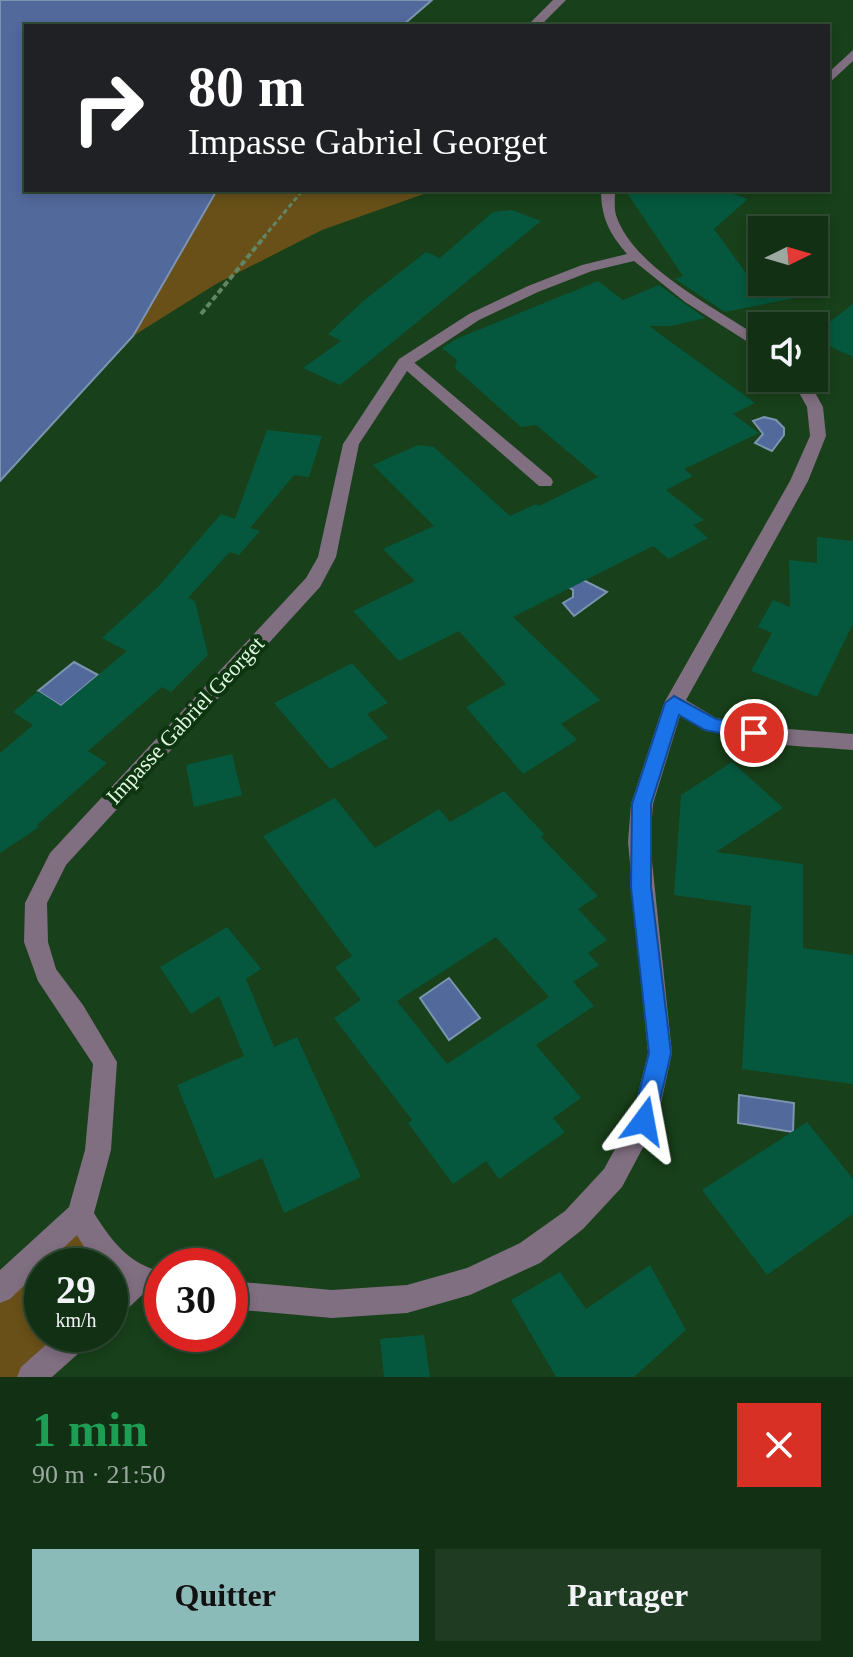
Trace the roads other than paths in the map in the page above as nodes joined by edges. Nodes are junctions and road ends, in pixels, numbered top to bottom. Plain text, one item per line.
1 (560, 0) edge
2 (535, 24) edge
3 (853, 54) edge
4 (830, 78) edge
5 (608, 192) edge
6 (634, 257) junction
7 (748, 336) edge
8 (405, 362) junction
9 (807, 392) edge
10 (545, 482) dead end
11 (674, 703) junction
12 (853, 742) edge
13 (80, 1215) junction
14 (144, 1279) edge
15 (0, 1289) edge
16 (248, 1297) edge
17 (59, 1352) edge
18 (31, 1377) edge

1 - 2 street
3 - 4 street
5 - 6 street
6 - 7 street
6 - 8 street, Impasse Gabriel Georget
8 - 10 lane
8 - 13 street, Impasse Gabriel Georget
9 - 11 street
11 - 12 street
11 - 16 street
13 - 14 street
13 - 15 street
17 - 18 street

